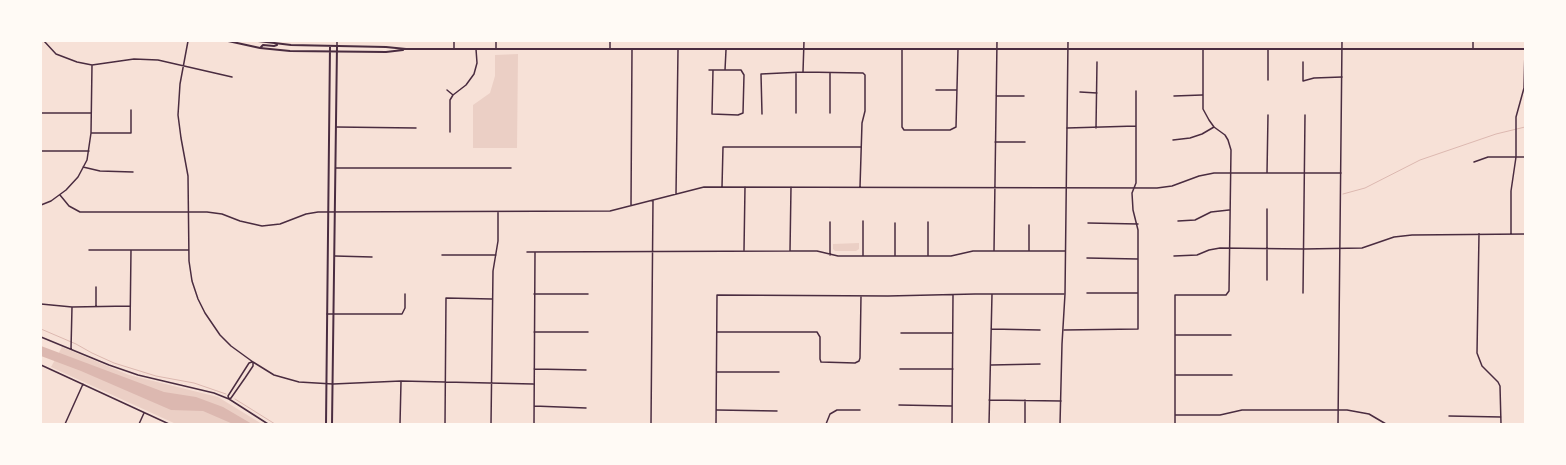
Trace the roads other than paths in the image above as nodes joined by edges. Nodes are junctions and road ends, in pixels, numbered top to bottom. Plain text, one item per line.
1 (44, 41) edge
2 (188, 41) edge
3 (228, 41) edge
4 (258, 41) edge
5 (338, 41) edge
6 (454, 41) edge
7 (496, 41) edge
8 (610, 41) edge
9 (804, 41) edge
10 (996, 41) edge
11 (1068, 41) edge
12 (1342, 41) edge
13 (1473, 41) edge
14 (330, 42) edge
15 (278, 44) junction
16 (330, 46) junction
17 (337, 46) junction
18 (260, 48) junction
19 (1342, 48) junction
20 (406, 49) junction
21 (454, 49) junction
22 (476, 49) junction
23 (496, 49) junction
24 (610, 49) junction
25 (632, 49) junction
26 (804, 49) junction
27 (902, 49) junction
28 (958, 49) junction
29 (996, 49) junction
30 (1068, 49) junction
31 (1203, 49) junction
32 (1268, 49) junction
33 (1473, 49) junction
34 (1525, 49) edge
35 (678, 50) junction
36 (726, 50) junction
37 (330, 52) junction
38 (337, 52) junction
39 (1097, 62) dead end
40 (1303, 62) dead end
41 (92, 64) junction
42 (183, 65) junction
43 (709, 70) dead end
44 (713, 70) junction
45 (725, 70) junction
46 (803, 72) junction
47 (796, 73) junction
48 (830, 73) junction
49 (232, 77) dead end
50 (1342, 77) junction
51 (1268, 80) dead end
52 (1525, 88) edge
53 (447, 90) dead end
54 (936, 90) dead end
55 (957, 90) junction
56 (1136, 91) dead end
57 (1080, 92) dead end
58 (1097, 93) junction
59 (453, 95) junction
60 (1202, 95) junction
61 (996, 96) junction
62 (1024, 96) dead end
63 (1174, 96) dead end
64 (131, 110) dead end
65 (41, 113) edge
66 (91, 113) junction
67 (796, 113) dead end
68 (830, 113) dead end
69 (762, 114) dead end
70 (1268, 115) dead end
71 (1305, 115) dead end
72 (1136, 126) junction
73 (336, 127) junction
74 (1214, 127) junction
75 (416, 128) dead end
76 (1067, 128) junction
77 (1096, 128) junction
78 (450, 132) dead end
79 (91, 133) junction
80 (1173, 140) dead end
81 (995, 142) junction
82 (1025, 142) dead end
83 (861, 147) junction
84 (41, 151) edge
85 (89, 151) junction
86 (1516, 157) junction
87 (1525, 157) edge
88 (1474, 162) dead end
89 (83, 167) junction
90 (336, 168) junction
91 (511, 168) dead end
92 (132, 172) dead end
93 (1231, 173) junction
94 (1267, 173) junction
95 (1304, 173) junction
96 (1341, 173) junction
97 (722, 187) junction
98 (745, 187) junction
99 (791, 187) junction
100 (860, 187) junction
101 (994, 188) junction
102 (1066, 188) junction
103 (1134, 188) junction
104 (676, 194) junction
105 (60, 195) junction
106 (653, 200) junction
107 (41, 205) edge
108 (631, 206) junction
109 (1267, 209) dead end
110 (1230, 210) junction
111 (188, 212) junction
112 (328, 212) junction
113 (335, 212) junction
114 (498, 212) junction
115 (863, 221) dead end
116 (1178, 221) dead end
117 (830, 222) dead end
118 (928, 222) dead end
119 (896, 223) dead end
120 (1088, 223) dead end
121 (1138, 224) junction
122 (1029, 225) dead end
123 (1479, 234) junction
124 (1511, 234) junction
125 (1525, 234) edge
126 (1229, 248) junction
127 (131, 249) junction
128 (1267, 249) junction
129 (1304, 249) junction
130 (1340, 249) junction
131 (89, 250) dead end
132 (188, 250) junction
133 (744, 250) junction
134 (535, 251) junction
135 (653, 251) junction
136 (790, 251) junction
137 (994, 251) junction
138 (1029, 251) junction
139 (1065, 251) junction
140 (527, 252) dead end
141 (442, 254) dead end
142 (496, 255) junction
143 (830, 255) junction
144 (335, 256) junction
145 (372, 256) dead end
146 (863, 256) junction
147 (895, 256) junction
148 (928, 256) junction
149 (1174, 256) dead end
150 (1087, 258) dead end
151 (1138, 259) junction
152 (1267, 280) dead end
153 (96, 287) dead end
154 (1138, 293) junction
155 (1303, 293) dead end
156 (405, 294) dead end
157 (534, 294) junction
158 (588, 294) dead end
159 (992, 294) junction
160 (1065, 294) junction
161 (1087, 294) dead end
162 (953, 295) junction
163 (861, 296) junction
164 (492, 299) junction
165 (41, 304) edge
166 (96, 306) junction
167 (130, 306) junction
168 (72, 307) junction
169 (327, 314) junction
170 (334, 314) junction
171 (991, 329) junction
172 (130, 330) dead end
173 (1040, 330) dead end
174 (1064, 330) junction
175 (534, 332) junction
176 (588, 332) dead end
177 (717, 332) junction
178 (901, 332) dead end
179 (953, 333) junction
180 (1175, 335) junction
181 (1232, 335) dead end
182 (41, 337) edge
183 (71, 348) junction
184 (252, 362) junction
185 (1040, 364) dead end
186 (41, 365) edge
187 (991, 365) junction
188 (534, 369) junction
189 (900, 369) dead end
190 (952, 369) junction
191 (586, 370) dead end
192 (716, 372) junction
193 (779, 372) dead end
194 (1175, 375) junction
195 (1232, 375) dead end
196 (401, 381) junction
197 (445, 382) junction
198 (491, 383) junction
199 (83, 384) junction
200 (236, 384) junction
201 (326, 384) junction
202 (333, 384) junction
203 (533, 384) junction
204 (239, 386) junction
205 (231, 391) junction
206 (234, 393) junction
207 (229, 399) junction
208 (989, 400) junction
209 (1025, 400) junction
210 (1061, 401) junction
211 (899, 405) dead end
212 (533, 406) junction
213 (952, 406) junction
214 (586, 408) dead end
215 (716, 410) junction
216 (860, 410) dead end
217 (1338, 410) junction
218 (777, 411) dead end
219 (144, 412) junction
220 (1175, 415) junction
221 (1449, 416) dead end
222 (1501, 417) junction
223 (65, 424) edge
224 (139, 424) edge
225 (170, 424) edge
226 (268, 424) edge
227 (326, 424) edge
228 (332, 424) edge
229 (400, 424) edge
230 (445, 424) edge
231 (491, 424) edge
232 (534, 424) edge
233 (652, 424) edge
234 (716, 424) edge
235 (826, 424) edge
236 (952, 424) edge
237 (989, 424) edge
238 (1025, 424) edge
239 (1060, 424) edge
240 (1175, 424) edge
241 (1338, 424) edge
242 (1386, 424) edge
243 (1501, 424) edge

1 - 41 street
2 - 42 street
3 - 18 main road
4 - 15 main road
5 - 17 street
6 - 21 street
7 - 23 street
8 - 24 street
9 - 26 street
10 - 29 street
11 - 30 street
12 - 19 street
13 - 33 street
14 - 16 street
15 - 16 main road
15 - 18 main road
16 - 17 main road
16 - 37 main road
17 - 20 main road
17 - 38 main road
18 - 37 main road
19 - 32 main road
19 - 33 main road
19 - 50 street
20 - 21 main road
20 - 38 main road
21 - 22 main road
22 - 23 main road
22 - 59 street
23 - 24 main road
24 - 25 main road
25 - 35 main road
25 - 108 street
26 - 27 main road
26 - 36 main road
26 - 46 street
27 - 28 main road
27 - 55 street
28 - 29 main road
28 - 55 street
29 - 30 main road
29 - 61 street
30 - 31 main road
30 - 76 street
31 - 32 main road
31 - 60 street
32 - 51 street
33 - 34 main road
34 - 52 street
35 - 36 main road
35 - 104 street
36 - 45 street
37 - 38 main road
37 - 112 main road
38 - 73 main road
39 - 58 street
40 - 50 street
41 - 42 street
41 - 66 street
42 - 49 street
42 - 111 street
43 - 44 street
44 - 45 street
44 - 45 street
46 - 47 street
46 - 48 street
47 - 67 street
47 - 69 street
48 - 68 street
48 - 83 street
50 - 96 street
52 - 86 street
53 - 59 street
54 - 55 street
56 - 72 street
57 - 58 street
58 - 77 street
59 - 78 street
60 - 63 street
60 - 74 street
61 - 62 street
61 - 81 street
64 - 79 street
65 - 66 street
66 - 79 street
70 - 94 street
71 - 95 street
72 - 77 street
72 - 103 street
73 - 75 street
73 - 90 main road
74 - 80 street
74 - 93 street
76 - 77 street
76 - 102 street
79 - 85 street
81 - 82 street
81 - 101 street
83 - 97 street
83 - 100 street
84 - 85 street
85 - 89 street
86 - 87 street
86 - 88 street
86 - 124 street
89 - 92 street
89 - 105 street
90 - 91 street
90 - 113 main road
93 - 94 street
93 - 103 street
93 - 110 street
94 - 95 street
95 - 96 street
95 - 129 street
96 - 130 street
97 - 98 street
97 - 104 street
98 - 99 street
98 - 133 street
99 - 100 street
99 - 136 street
100 - 101 street
101 - 102 street
101 - 137 street
102 - 103 street
102 - 139 street
103 - 121 street
104 - 106 street
105 - 107 street
105 - 111 street
106 - 108 street
106 - 135 street
108 - 114 street
109 - 128 street
110 - 116 street
110 - 126 street
111 - 112 street
111 - 132 street
112 - 113 street
112 - 169 main road
113 - 114 street
113 - 144 main road
114 - 142 street
115 - 146 street
117 - 143 street
118 - 148 street
119 - 147 street
120 - 121 street
121 - 151 street
122 - 138 street
123 - 124 street
123 - 130 street
123 - 222 street
124 - 125 street
126 - 128 street
126 - 149 street
126 - 180 street
127 - 131 street
127 - 132 street
127 - 167 street
128 - 129 street
128 - 152 street
129 - 130 street
129 - 155 street
130 - 217 street
132 - 184 street
133 - 135 street
133 - 136 street
134 - 135 street
134 - 140 street
134 - 157 street
135 - 233 street
136 - 143 street
137 - 138 street
137 - 148 street
138 - 139 street
139 - 160 street
141 - 142 street
142 - 164 street
143 - 146 street
144 - 145 street
144 - 170 main road
146 - 147 street
147 - 148 street
150 - 151 street
151 - 154 street
153 - 166 street
154 - 161 street
154 - 174 street
156 - 170 street
157 - 158 street
157 - 175 street
159 - 160 street
159 - 162 street
159 - 171 street
160 - 174 street
162 - 163 street
162 - 179 street
163 - 177 street
163 - 177 street
164 - 197 street
164 - 198 street
165 - 168 street
166 - 167 street
166 - 168 street
167 - 172 street
168 - 183 street
169 - 170 street
169 - 201 main road
170 - 202 main road
171 - 173 street
171 - 187 street
174 - 210 street
175 - 176 street
175 - 188 street
177 - 192 street
178 - 179 street
179 - 190 street
180 - 181 street
180 - 194 street
182 - 183 street
183 - 207 street
184 - 200 street
184 - 201 street
184 - 204 street
185 - 187 street
186 - 199 street
187 - 208 street
188 - 191 street
188 - 203 street
189 - 190 street
190 - 213 street
192 - 193 street
192 - 215 street
194 - 195 street
194 - 220 street
196 - 197 street
196 - 202 street
196 - 229 street
197 - 198 street
197 - 230 street
198 - 203 street
198 - 231 street
199 - 219 street
199 - 223 street
200 - 204 street
200 - 205 street
201 - 202 street
201 - 227 main road
202 - 228 main road
203 - 212 street
204 - 206 street
205 - 206 street
205 - 207 street
206 - 207 street
207 - 226 street
208 - 209 street
208 - 237 street
209 - 210 street
209 - 238 street
210 - 239 street
211 - 213 street
212 - 214 street
212 - 232 street
213 - 236 street
215 - 218 street
215 - 234 street
216 - 235 street
217 - 220 street
217 - 241 street
217 - 242 street
219 - 224 street
219 - 225 street
220 - 240 street
221 - 222 street
222 - 243 street

